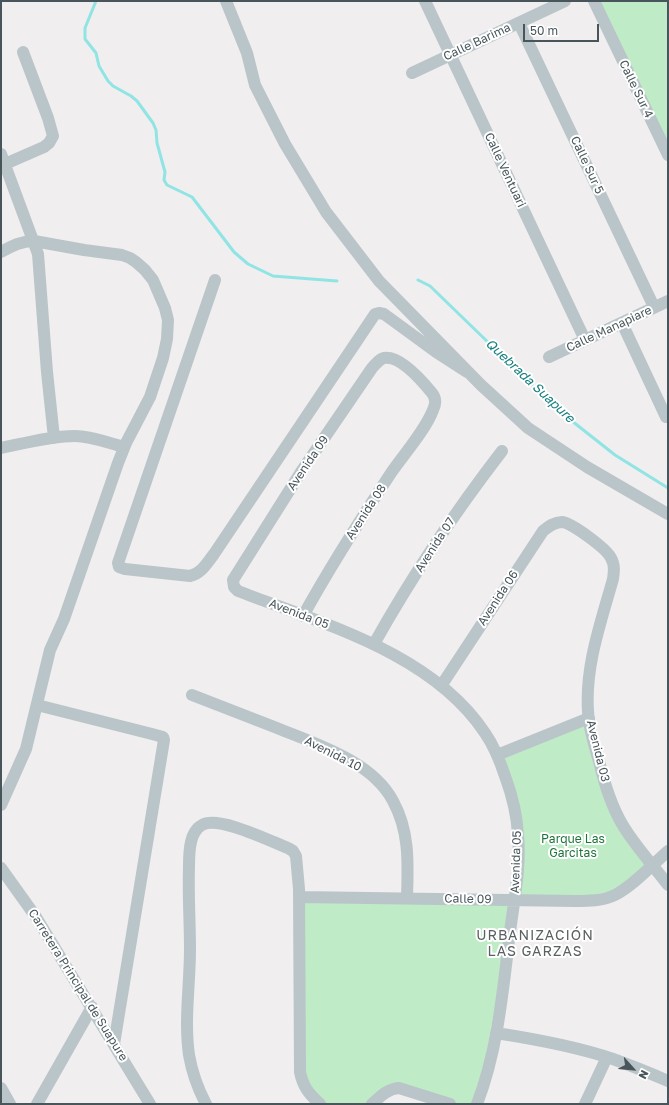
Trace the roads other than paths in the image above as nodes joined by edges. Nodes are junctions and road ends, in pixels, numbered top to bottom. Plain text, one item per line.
1 (226, 1) edge
2 (425, 1) edge
3 (565, 1) edge
4 (594, 1) edge
5 (519, 23) junction
6 (23, 52) dead end
7 (450, 55) junction
8 (412, 73) dead end
9 (668, 155) edge
10 (3, 159) edge
11 (34, 241) junction
12 (1, 252) edge
13 (215, 280) dead end
14 (668, 301) edge
15 (654, 307) junction
16 (622, 323) junction
17 (585, 340) junction
18 (549, 357) dead end
19 (467, 372) junction
20 (433, 410) joint
21 (666, 417) dead end
22 (54, 438) junction
23 (124, 447) junction
24 (1, 448) edge
25 (502, 450) dead end
26 (668, 514) edge
27 (609, 554) joint
28 (233, 580) joint
29 (302, 616) junction
30 (374, 644) junction
31 (441, 686) junction
32 (192, 695) dead end
33 (37, 705) junction
34 (589, 718) junction
35 (498, 755) junction
36 (1, 805) edge
37 (668, 851) edge
38 (653, 865) junction
39 (1, 868) edge
40 (668, 885) edge
41 (299, 897) junction
42 (407, 898) junction
43 (514, 900) junction
44 (92, 1007) junction
45 (496, 1033) junction
46 (114, 1044) junction
47 (607, 1057) junction
48 (668, 1080) edge
49 (1, 1088) edge
50 (10, 1104) edge
51 (37, 1104) edge
52 (150, 1104) edge
53 (206, 1104) edge
54 (320, 1104) edge
55 (372, 1104) edge
56 (450, 1104) edge
57 (478, 1104) edge
58 (585, 1104) edge

1 - 19 street
2 - 7 street, Calle Ventuari
3 - 5 street, Calle Barima
4 - 9 street, Calle Sur 4
5 - 7 street, Calle Barima
5 - 15 street, Calle Sur 5
6 - 10 street
7 - 8 street, Calle Barima
7 - 17 street, Calle Ventuari
10 - 11 street
11 - 12 street
11 - 22 street
11 - 23 street
13 - 19 street
14 - 15 street, Calle Manapiare
15 - 16 street, Calle Manapiare
16 - 17 street, Calle Manapiare
16 - 21 street
17 - 18 street, Calle Manapiare
19 - 26 street
20 - 28 street, Avenida 09
20 - 29 street, Avenida 08
22 - 23 street
22 - 24 street
23 - 33 street
25 - 30 street, Avenida 07
27 - 31 street, Avenida 06
27 - 34 street, Avenida 03
28 - 29 street, Avenida 05
29 - 30 street, Avenida 05
30 - 31 street, Avenida 05
31 - 35 street, Avenida 05
32 - 42 street, Avenida 10
33 - 36 street
33 - 46 street
34 - 35 street
34 - 38 street, Avenida 03
35 - 43 street, Avenida 05
37 - 38 street, Calle 09
38 - 40 street, Avenida 03
38 - 43 street, Calle 09
39 - 44 street, Carretera Principal de Suapure
41 - 42 street, Calle 09
41 - 53 street
41 - 54 street
42 - 43 street, Calle 09
43 - 45 street, Avenida 05
44 - 46 street, Carretera Principal de Suapure
44 - 51 street
45 - 47 street
45 - 57 street, Avenida 05
46 - 52 street, Carretera Principal de Suapure
47 - 48 street
47 - 58 street
49 - 50 street
55 - 56 street

